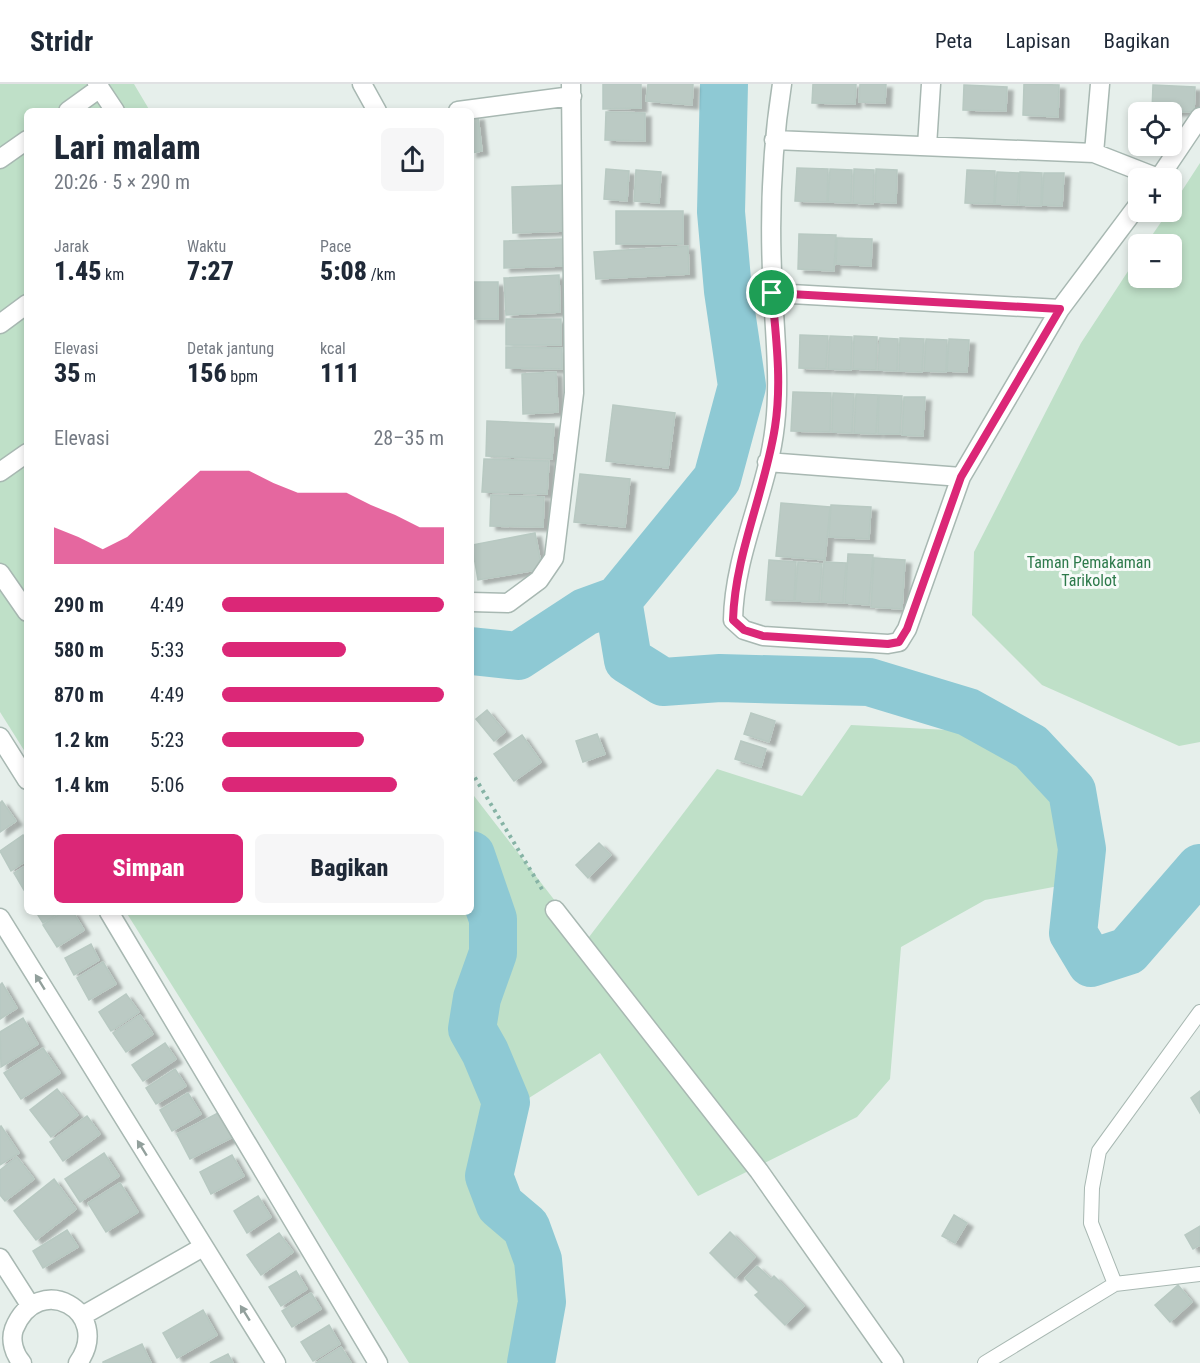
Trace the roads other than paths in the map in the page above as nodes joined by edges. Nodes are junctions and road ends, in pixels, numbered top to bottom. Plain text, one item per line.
1 (362, 84) edge
2 (782, 84) edge
3 (931, 84) edge
4 (1100, 84) edge
5 (98, 86) edge
6 (572, 90) edge
7 (72, 108) edge
8 (113, 108) edge
9 (375, 108) edge
10 (474, 108) edge
11 (1200, 117) edge
12 (774, 140) junction
13 (24, 142) edge
14 (927, 146) junction
15 (1094, 153) junction
16 (0, 159) edge
17 (1132, 168) edge
18 (1165, 168) edge
19 (1128, 218) edge
20 (772, 293) junction
21 (24, 306) edge
22 (1060, 309) junction
23 (0, 324) edge
24 (24, 455) edge
25 (768, 462) junction
26 (0, 472) edge
27 (961, 477) junction
28 (0, 573) edge
29 (474, 602) edge
30 (24, 608) edge
31 (0, 737) edge
32 (24, 775) edge
33 (555, 910) road end
34 (111, 915) edge
35 (0, 918) edge
36 (1200, 1012) edge
37 (203, 1247) junction
38 (0, 1258) edge
39 (1200, 1274) edge
40 (1115, 1284) junction
41 (30, 1305) junction
42 (82, 1316) junction
43 (16, 1361) edge
44 (78, 1363) edge
45 (276, 1363) edge
46 (378, 1363) edge
47 (894, 1363) edge
48 (985, 1363) edge

1 - 9 street
2 - 12 street
3 - 14 street
4 - 15 street
5 - 7 street
5 - 8 street
6 - 10 street
6 - 29 street
11 - 18 street
12 - 14 street
12 - 20 street
13 - 16 street
14 - 15 street
15 - 17 street
19 - 22 street
20 - 22 street
20 - 25 street
21 - 23 street
22 - 27 street
24 - 26 street
25 - 27 street
25 - 27 street
28 - 30 street
31 - 32 street
33 - 47 street
34 - 46 street
37 -> 35 street
36 - 40 lane
37 - 42 street
45 -> 37 street
38 - 41 street
39 - 40 lane
40 - 48 lane
41 - 42 street
41 - 43 street
42 - 44 street

